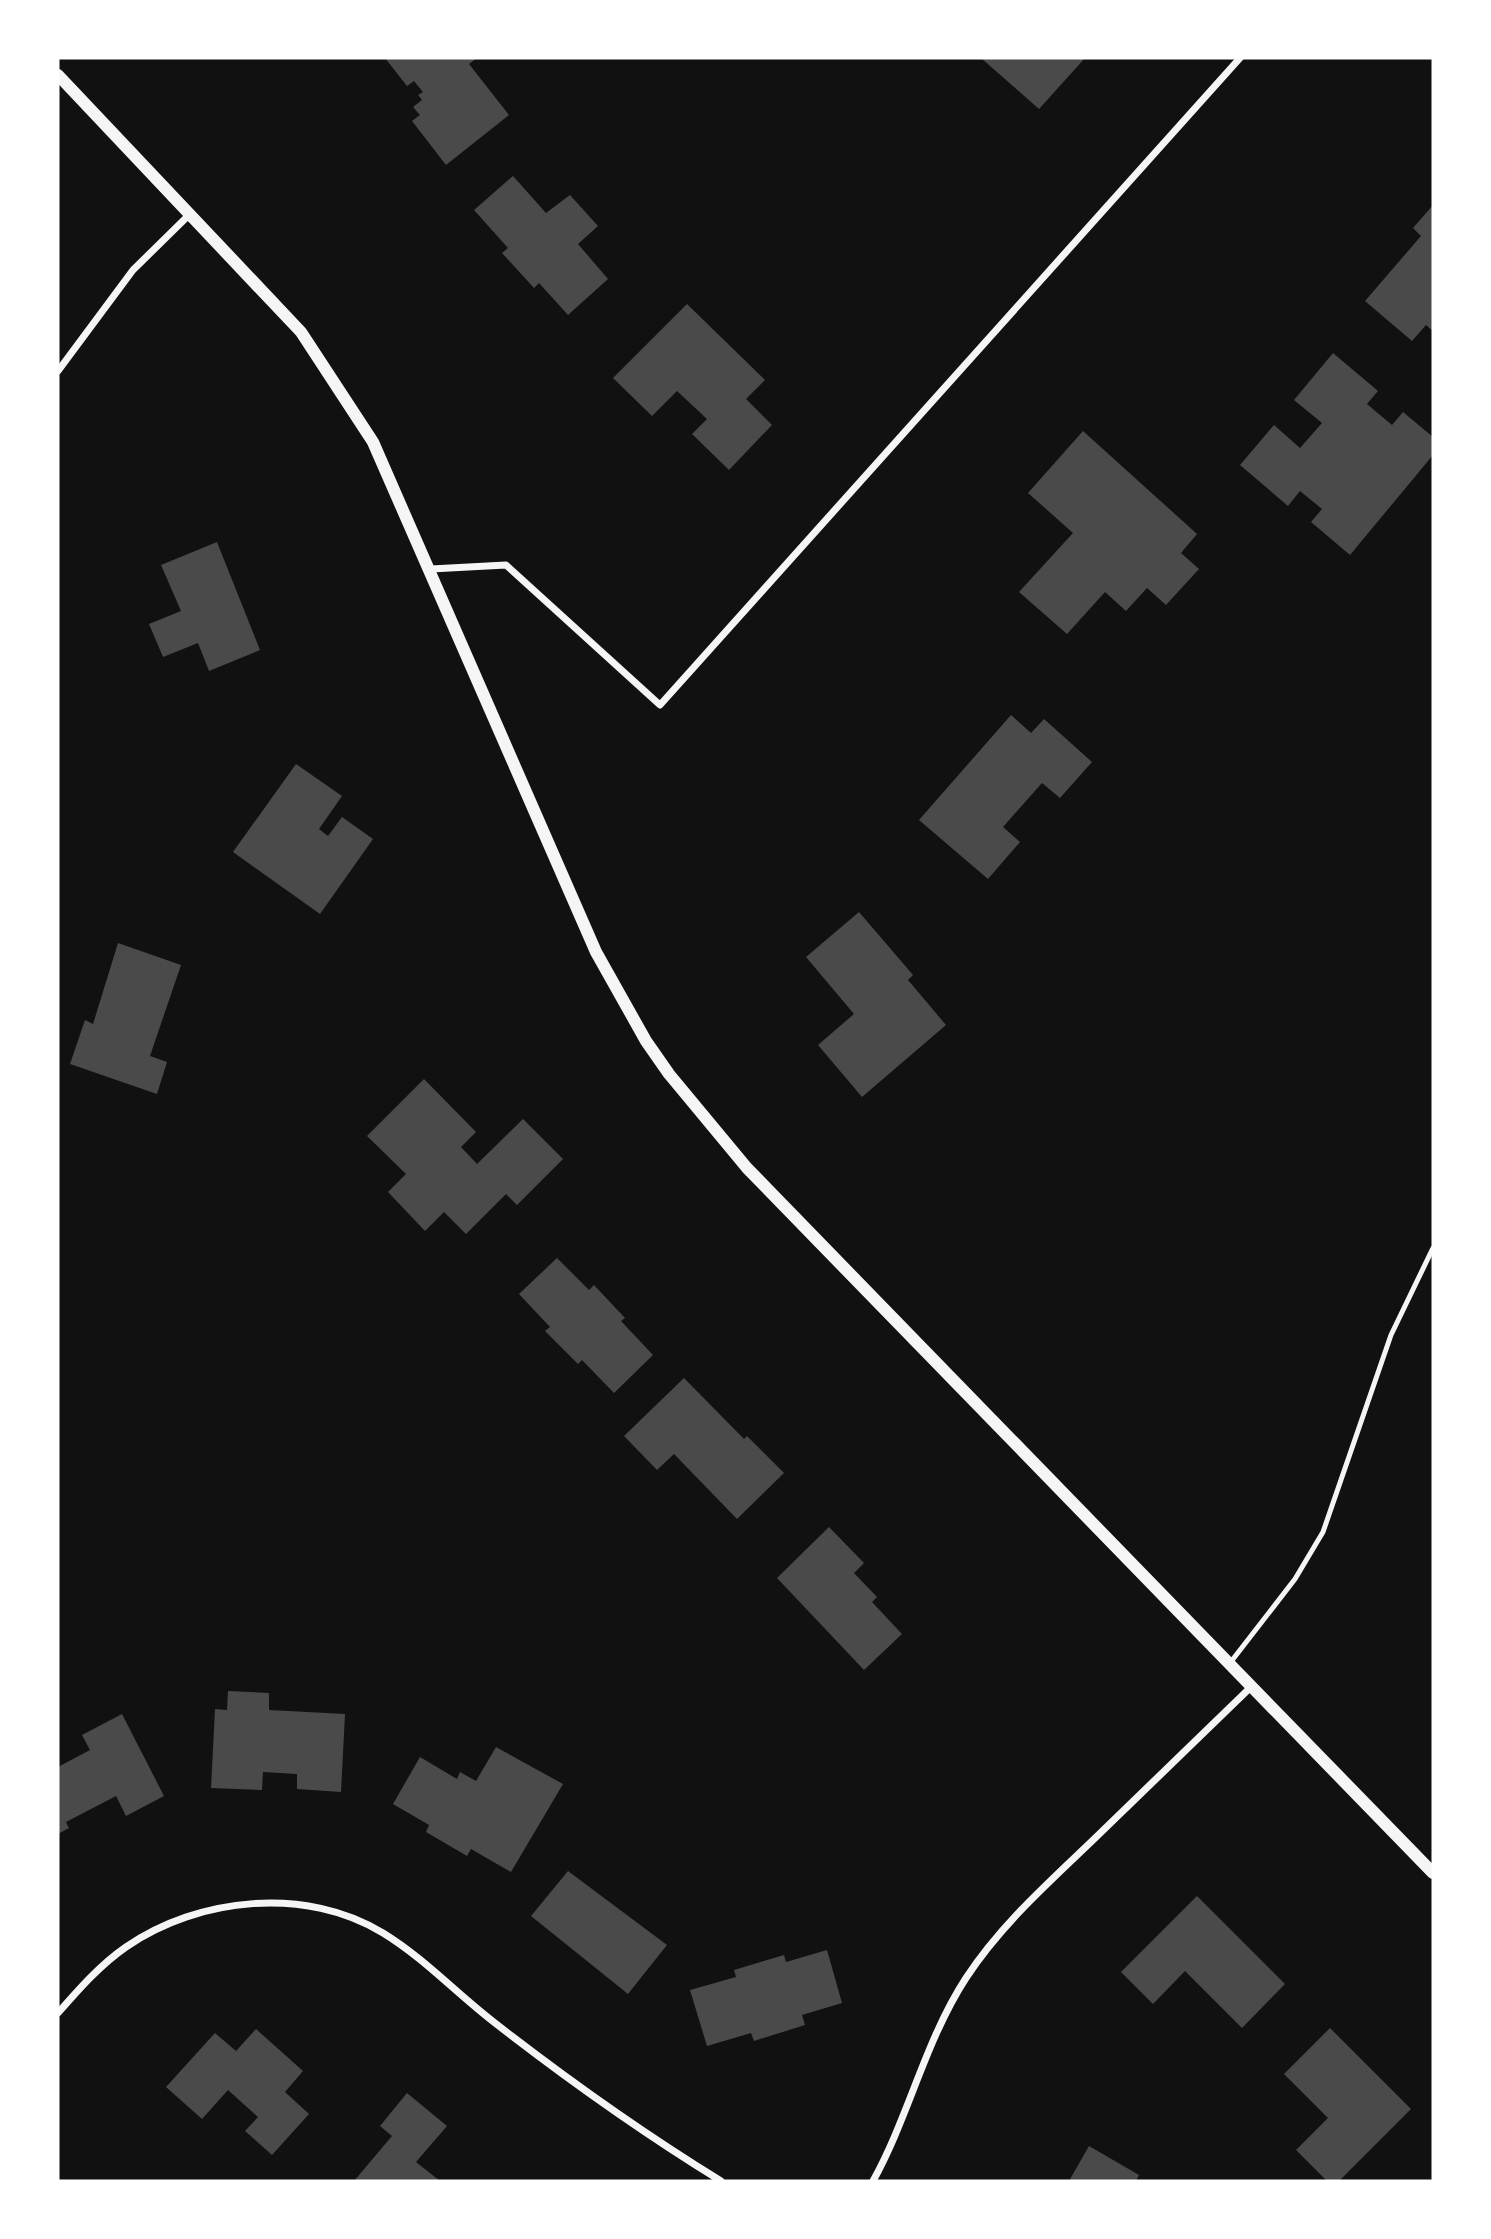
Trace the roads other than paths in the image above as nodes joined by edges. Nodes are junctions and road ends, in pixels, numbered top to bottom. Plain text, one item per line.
1 (1240, 58) edge
2 (58, 75) edge
3 (190, 214) junction
4 (58, 371) edge
5 (431, 569) junction
6 (1433, 1248) edge
7 (1230, 1663) junction
8 (1252, 1686) junction
9 (1433, 1873) edge
10 (58, 2013) edge
11 (721, 2181) edge
12 (873, 2181) edge

1 - 5 street
2 - 3 street
3 - 4 street
3 - 5 street
5 - 7 street
6 - 7 lane
7 - 8 street
8 - 9 street
8 - 12 street
10 - 11 street

